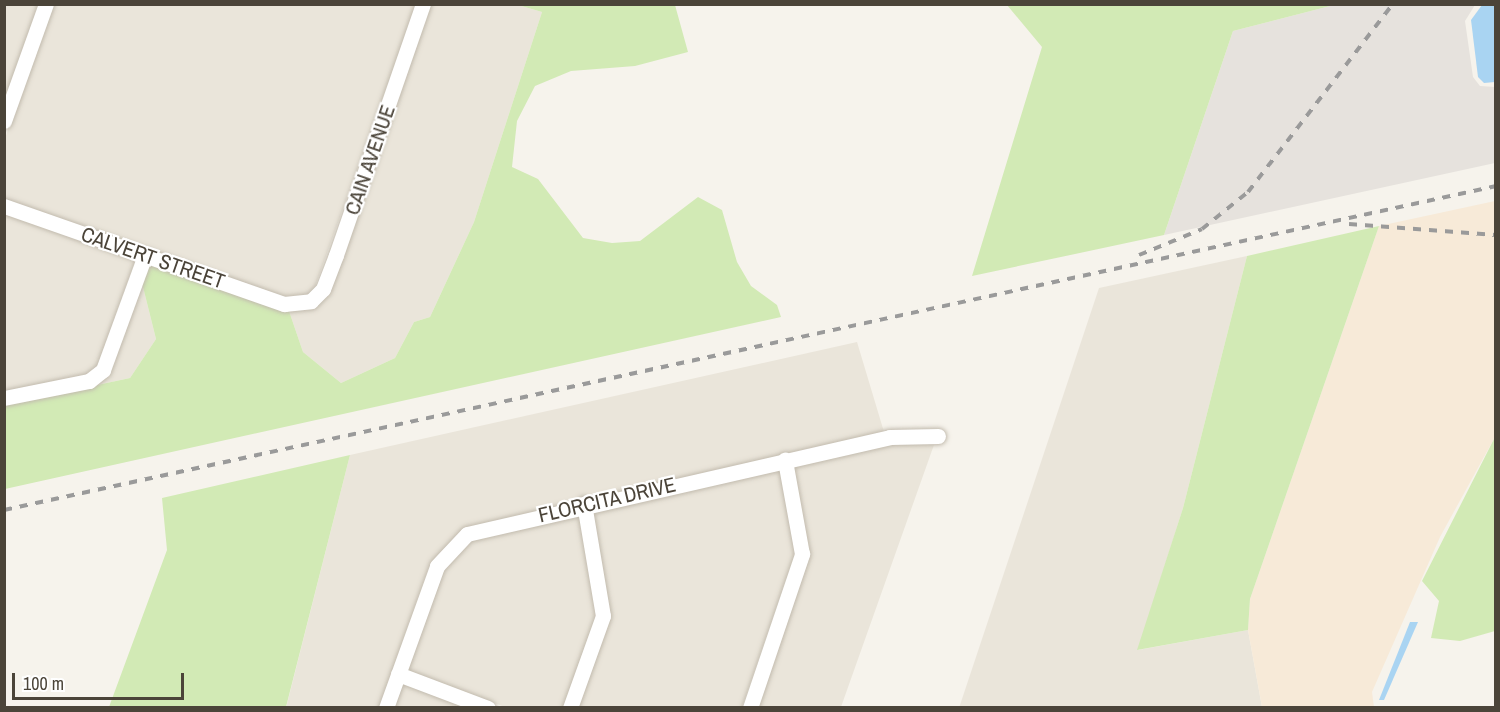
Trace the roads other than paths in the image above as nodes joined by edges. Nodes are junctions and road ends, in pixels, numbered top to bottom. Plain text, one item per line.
1 (46, 4) edge
2 (423, 4) edge
3 (4, 121) edge
4 (4, 206) edge
5 (145, 255) junction
6 (302, 305) joint
7 (4, 398) edge
8 (938, 436) dead end
9 (785, 460) junction
10 (584, 504) junction
11 (398, 674) junction
12 (386, 708) edge
13 (488, 708) edge
14 (570, 708) edge
15 (750, 708) edge

1 - 3 street
2 - 6 street, CAIN AVENUE
4 - 5 street, CALVERT STREET
5 - 6 street, CALVERT STREET
5 - 7 street
8 - 9 street, FLORCITA DRIVE
9 - 10 street, FLORCITA DRIVE
9 - 15 street
10 - 11 street, FLORCITA DRIVE
10 - 14 street
11 - 12 street, FLORCITA DRIVE
11 - 13 street

